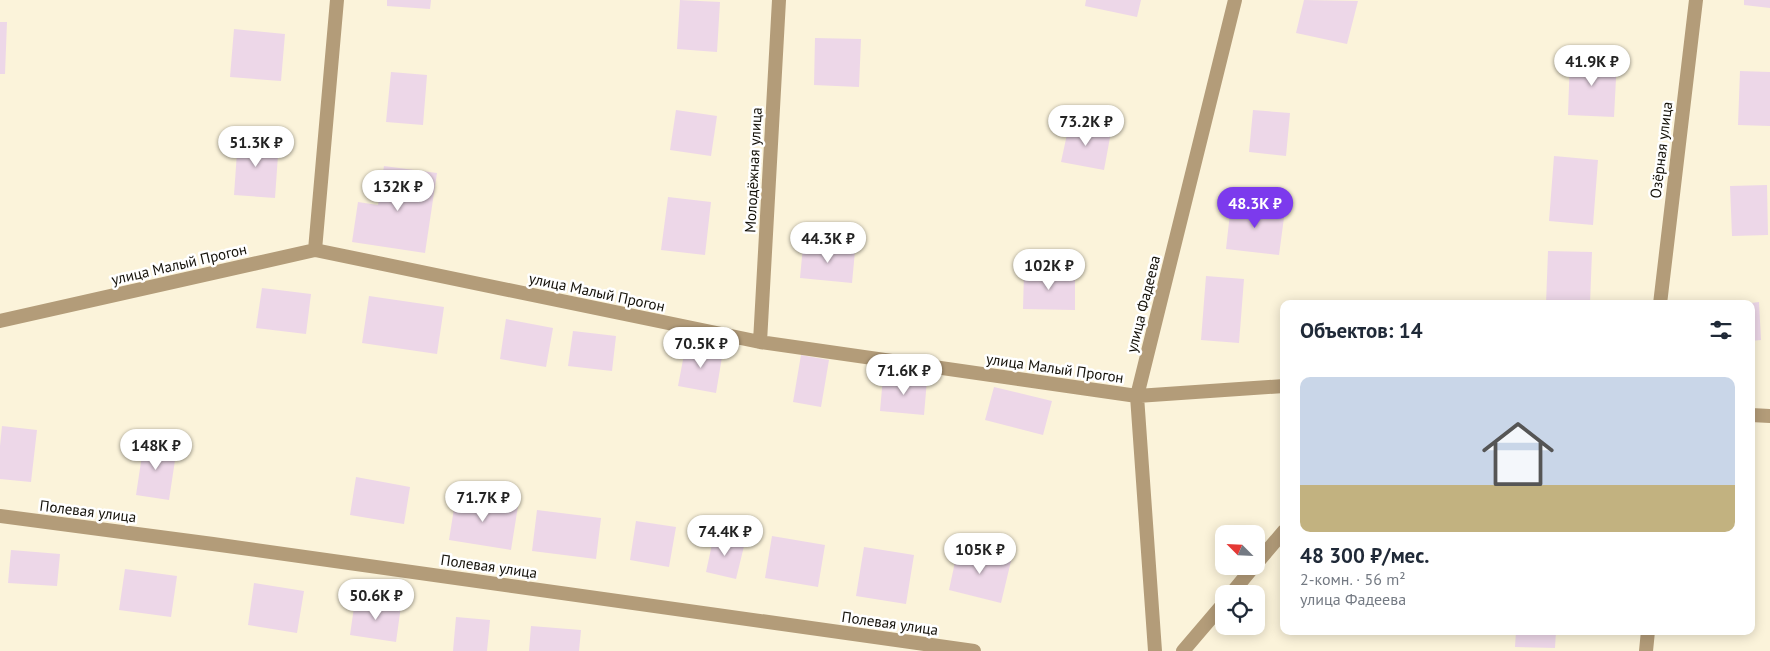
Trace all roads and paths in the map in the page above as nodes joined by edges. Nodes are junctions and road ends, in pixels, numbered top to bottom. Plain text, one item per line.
1 (337, 0) edge
2 (779, 0) edge
3 (1234, 0) edge
4 (1696, 0) edge
5 (315, 250) junction
6 (1660, 300) edge
7 (0, 321) edge
8 (760, 342) junction
9 (1280, 386) edge
10 (1137, 396) junction
11 (1755, 415) edge
12 (1770, 416) edge
13 (0, 516) edge
14 (1280, 536) edge
15 (1265, 553) edge
16 (1247, 575) edge
17 (1238, 585) edge
18 (1215, 614) edge
19 (1648, 635) edge
20 (974, 651) edge
21 (1156, 651) edge
22 (1183, 651) edge
23 (1646, 651) edge

1 - 5 street
2 - 8 street, Молодёжная улица
3 - 10 street, улица Фадеева
4 - 6 street, Озёрная улица
5 - 7 street, улица Малый Прогон
5 - 8 street, улица Малый Прогон
8 - 10 street, улица Малый Прогон
9 - 10 street, улица Малый Прогон
10 - 21 street, улица Фадеева
11 - 12 street
13 - 20 street, Полевая улица
14 - 15 street
16 - 17 street
18 - 22 street
19 - 23 street

